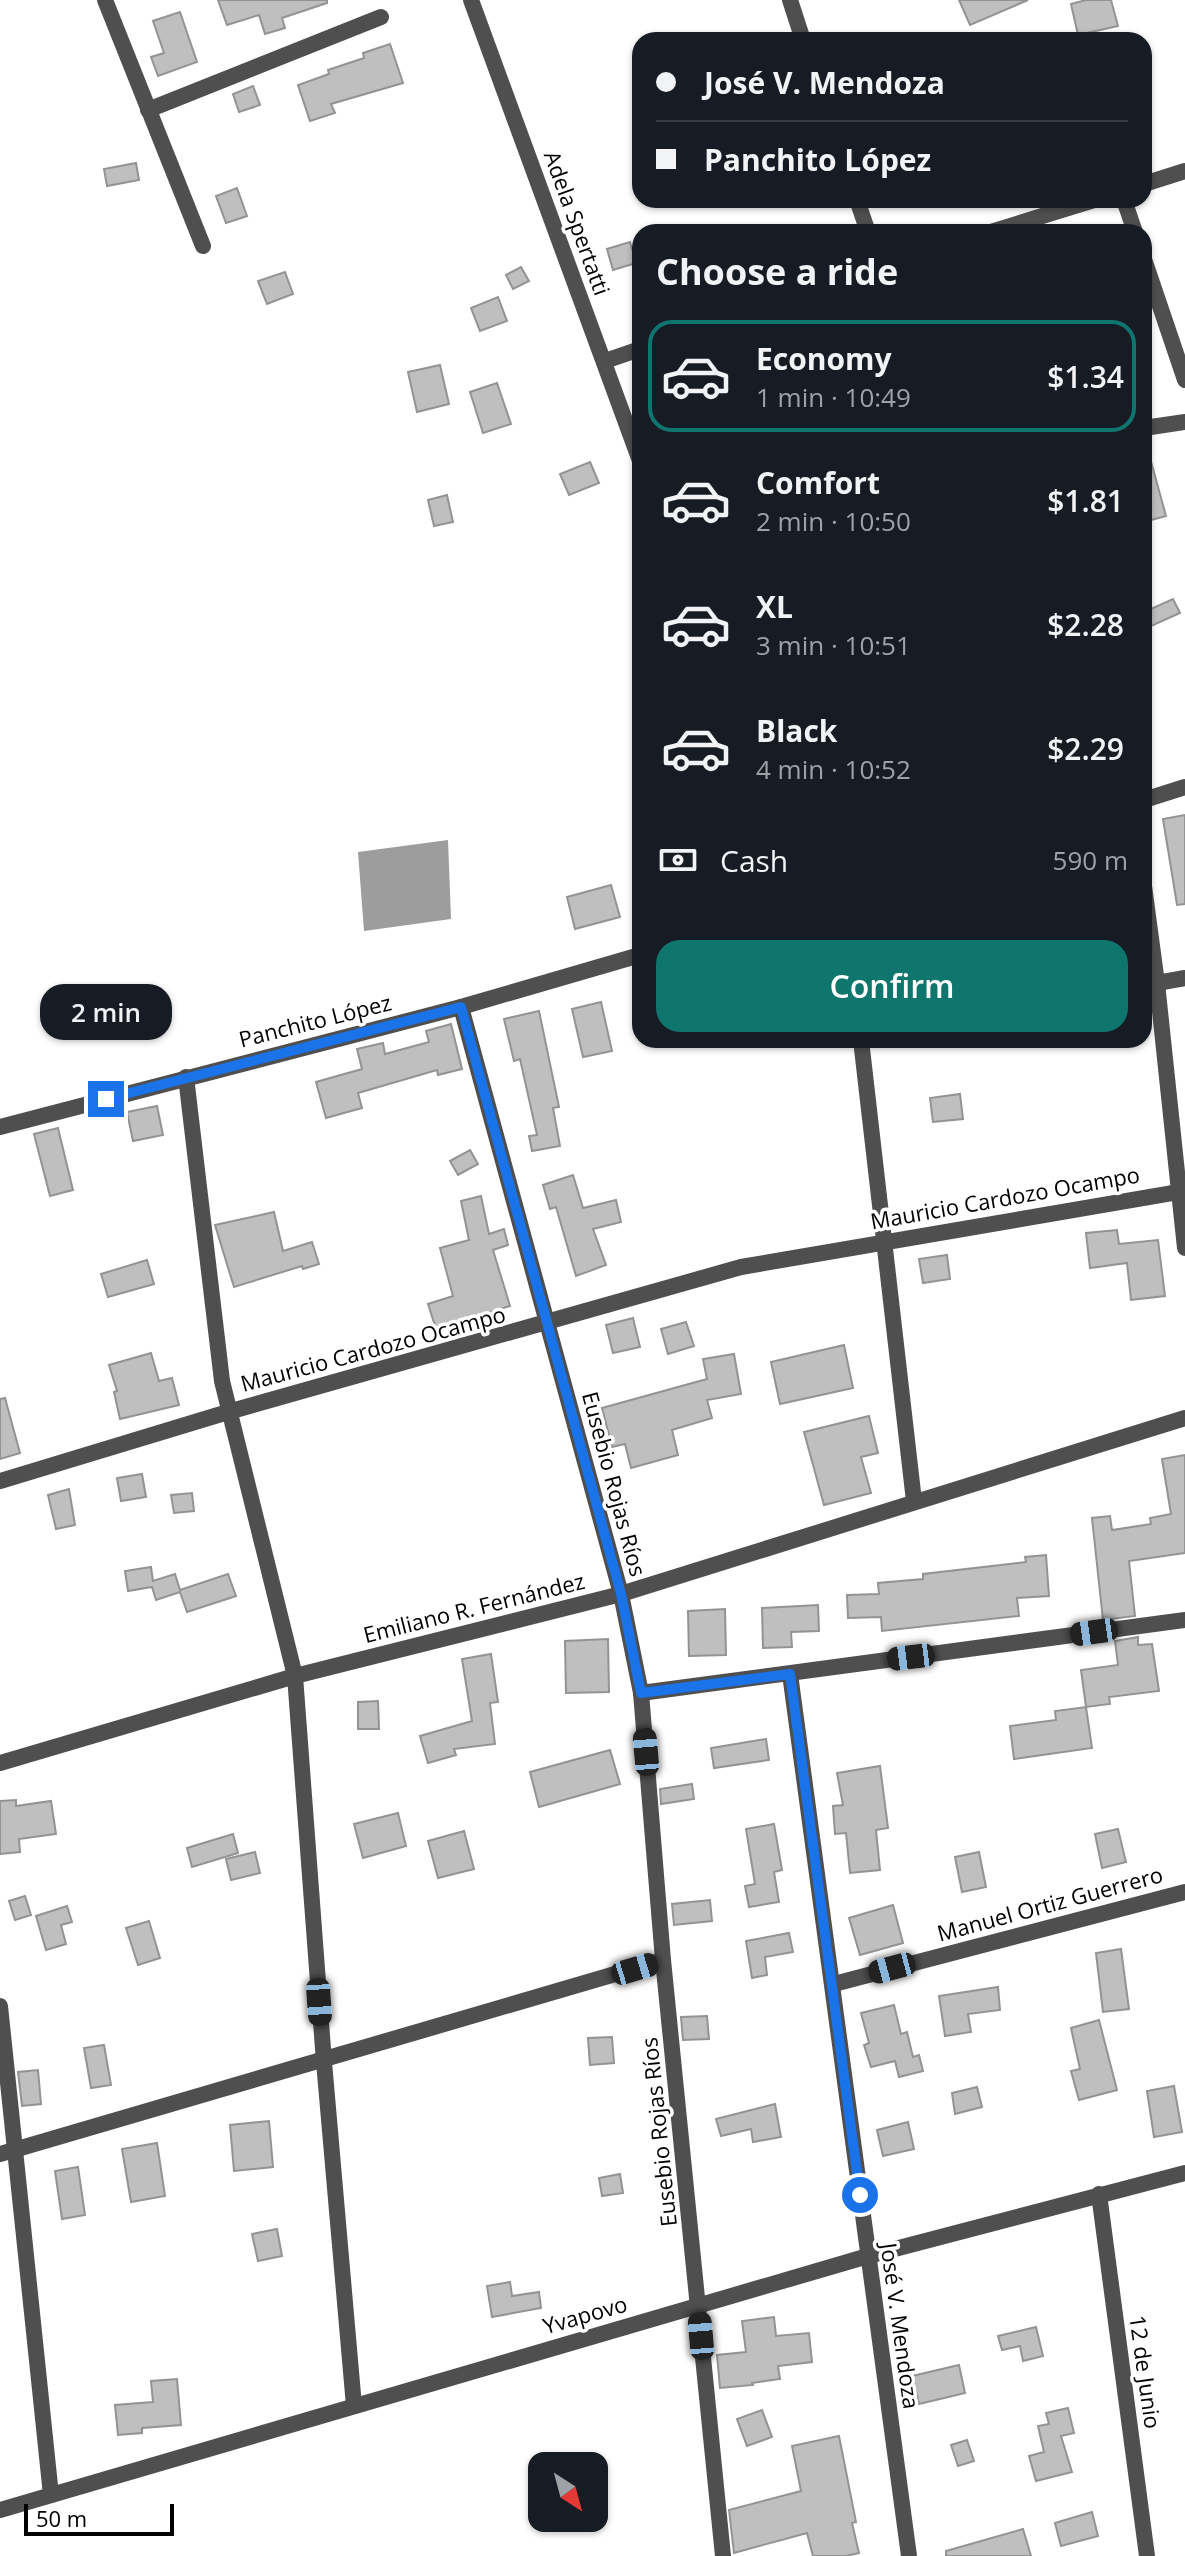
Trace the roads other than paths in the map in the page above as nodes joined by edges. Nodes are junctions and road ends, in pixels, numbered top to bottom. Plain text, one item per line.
1 (105, 0) edge
2 (471, 0) edge
3 (790, 0) edge
4 (381, 17) dead end
5 (800, 32) edge
6 (148, 110) junction
7 (1185, 171) edge
8 (1152, 181) edge
9 (1068, 208) edge
10 (1017, 224) edge
11 (203, 246) dead end
12 (1152, 283) edge
13 (632, 352) edge
14 (605, 361) junction
15 (1185, 380) edge
16 (1185, 422) edge
17 (1152, 427) edge
18 (632, 438) edge
19 (1185, 787) edge
20 (1152, 797) edge
21 (1152, 946) edge
22 (632, 957) edge
23 (1185, 978) edge
24 (1157, 983) junction
25 (461, 1007) junction
26 (862, 1048) edge
27 (186, 1077) junction
28 (0, 1127) edge
29 (1182, 1191) edge
30 (883, 1241) junction
31 (1185, 1248) edge
32 (548, 1323) junction
33 (228, 1412) junction
34 (1185, 1418) edge
35 (0, 1481) edge
36 (914, 1501) junction
37 (621, 1594) junction
38 (1185, 1620) edge
39 (790, 1674) junction
40 (295, 1676) junction
41 (641, 1693) junction
42 (0, 1763) edge
43 (1185, 1892) edge
44 (663, 1960) junction
45 (834, 1984) junction
46 (0, 2006) edge
47 (324, 2062) junction
48 (8, 2152) edge
49 (1185, 2173) edge
50 (1099, 2194) junction
51 (868, 2256) junction
52 (698, 2305) junction
53 (354, 2406) junction
54 (51, 2495) junction
55 (0, 2510) edge
56 (723, 2556) edge
57 (909, 2556) edge
58 (1147, 2556) edge

1 - 6 street
2 - 14 street, Adela Spertatti
3 - 5 street
4 - 6 street
6 - 11 street
7 - 8 street
9 - 10 street
12 - 15 street
13 - 14 street
14 - 18 street, Adela Spertatti
16 - 17 street
19 - 20 street
21 - 24 street
22 - 25 street, Panchito López
23 - 24 street
24 - 29 street
25 - 27 street, Panchito López
25 - 32 street, Eusebio Rojas Ríos
26 - 30 street
27 - 28 street, Panchito López
27 - 33 street
29 - 30 street, Mauricio Cardozo Ocampo
29 - 31 street
30 - 32 street, Mauricio Cardozo Ocampo
30 - 36 street
32 - 33 street, Mauricio Cardozo Ocampo
32 - 37 street, Eusebio Rojas Ríos
33 - 35 street, Mauricio Cardozo Ocampo
33 - 40 street
34 - 36 street, Emiliano R. Fernández
36 - 37 street, Emiliano R. Fernández
37 - 40 street, Emiliano R. Fernández
37 - 41 street, Eusebio Rojas Ríos
38 - 39 street
39 - 41 street
39 - 45 street, José V. Mendoza
40 - 42 street, Emiliano R. Fernández
40 - 47 street
41 - 44 street, Eusebio Rojas Ríos
43 - 45 street, Manuel Ortiz Guerrero
44 - 47 street
44 - 52 street, Eusebio Rojas Ríos
45 - 51 street, José V. Mendoza
46 - 48 street
47 - 48 street
47 - 53 street
48 - 54 street
49 - 50 street, Yvapovo
50 - 51 street, Yvapovo
50 - 58 street, 12 de Junio
51 - 52 street, Yvapovo
51 - 57 street, José V. Mendoza
52 - 53 street, Yvapovo
52 - 56 street, Eusebio Rojas Ríos
53 - 54 street, Yvapovo
54 - 55 street, Yvapovo

